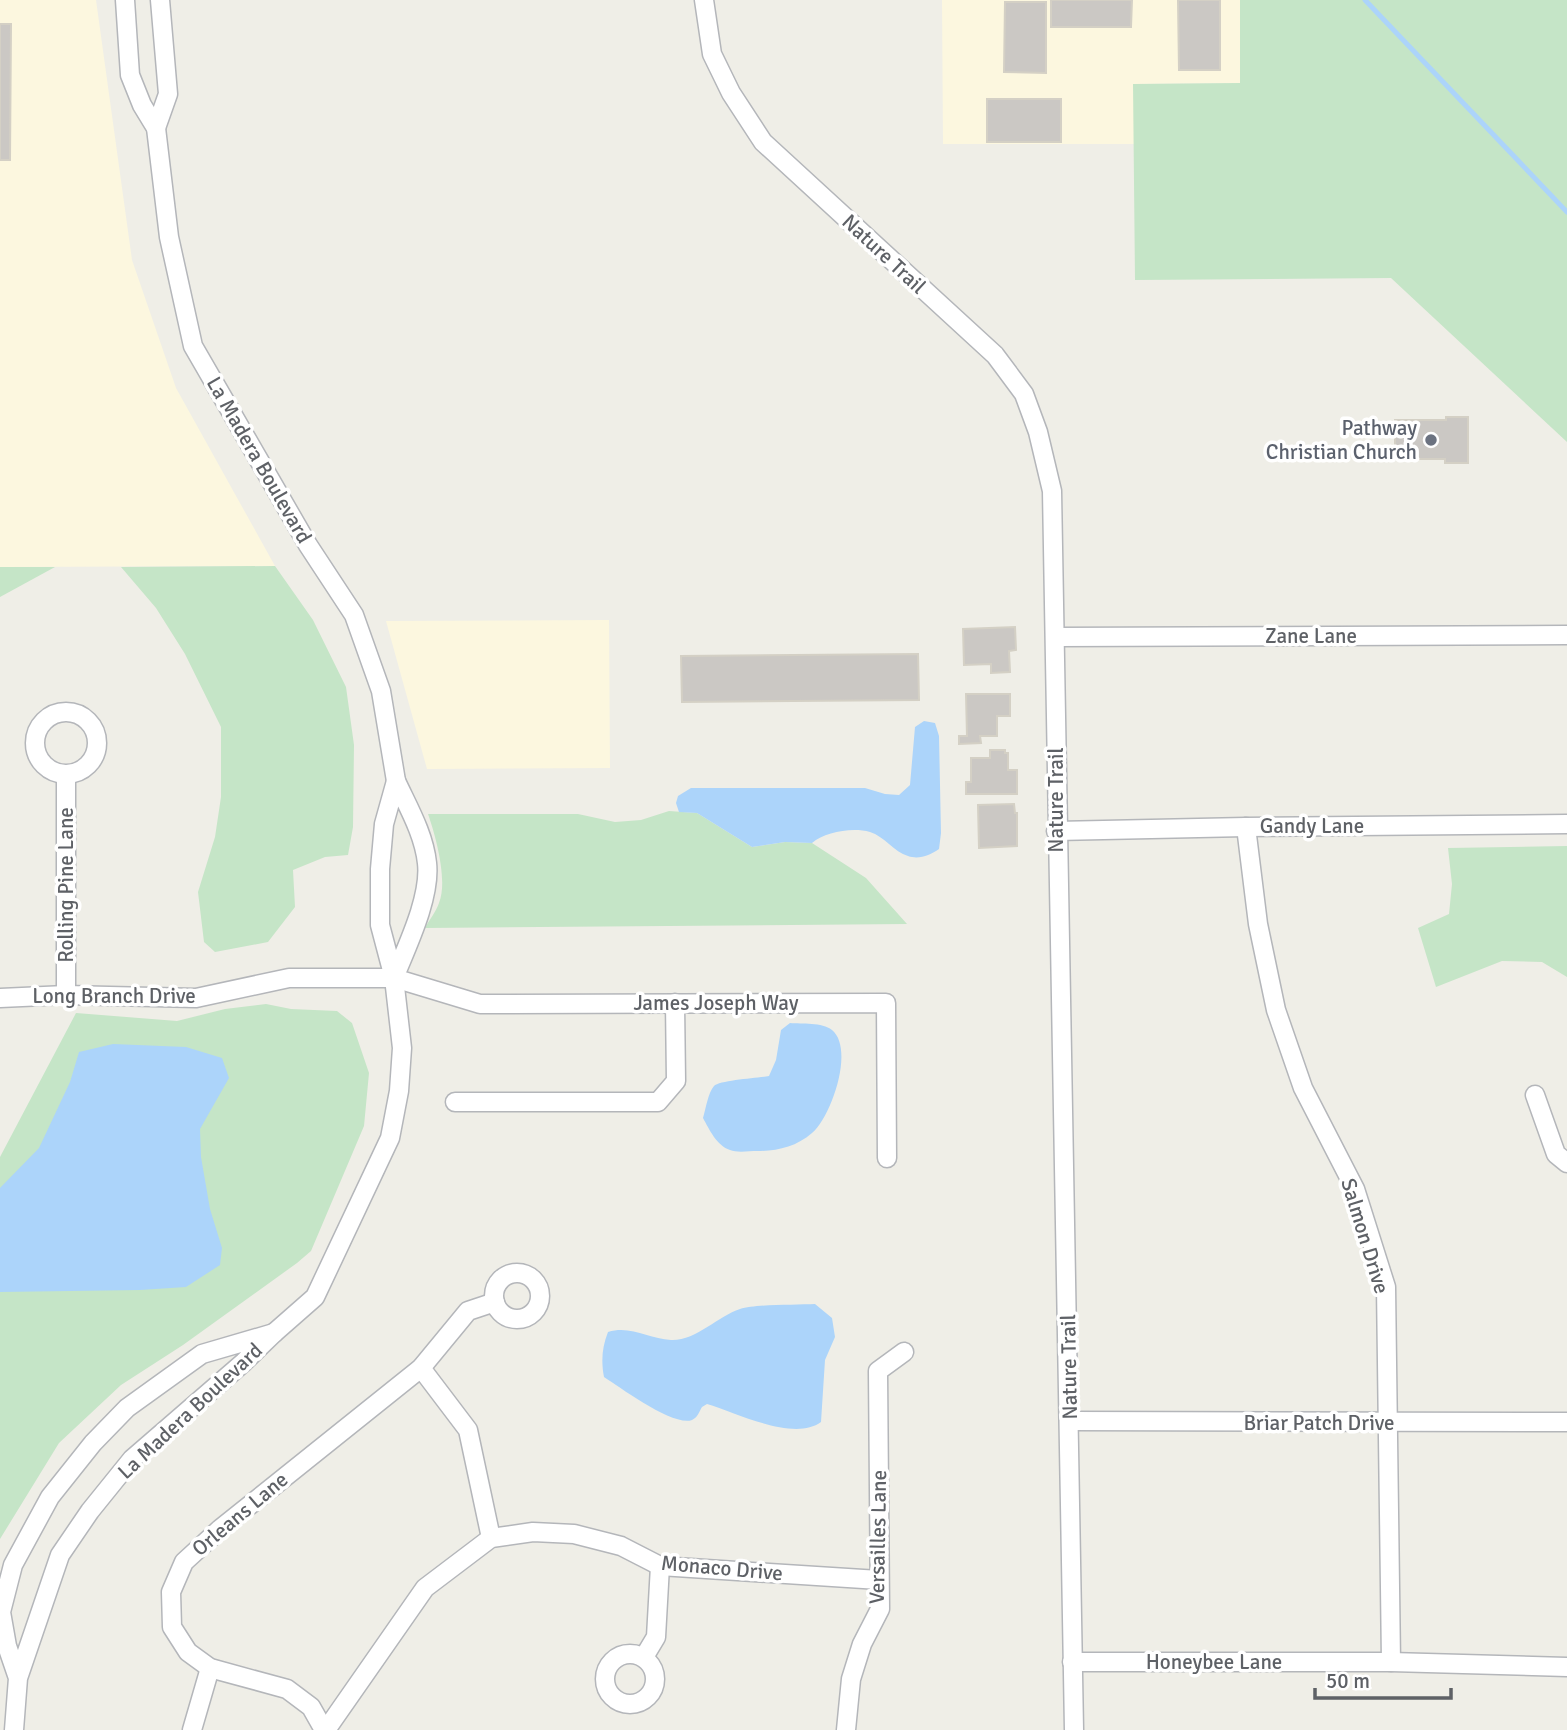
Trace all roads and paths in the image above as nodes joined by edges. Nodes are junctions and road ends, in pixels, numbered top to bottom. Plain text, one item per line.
1 (125, 0) edge
2 (160, 0) edge
3 (704, 0) edge
4 (156, 128) junction
5 (1567, 635) edge
6 (1056, 637) junction
7 (66, 775) dead end
8 (396, 781) junction
9 (1567, 824) edge
10 (1246, 827) junction
11 (1056, 831) junction
12 (394, 978) junction
13 (66, 995) junction
14 (0, 998) edge
15 (675, 1003) junction
16 (1535, 1095) dead end
17 (455, 1102) dead end
18 (887, 1158) dead end
19 (1567, 1163) edge
20 (495, 1302) dead end
21 (274, 1333) junction
22 (904, 1352) dead end
23 (421, 1368) junction
24 (1070, 1422) junction
25 (1567, 1422) edge
26 (1387, 1423) junction
27 (491, 1538) junction
28 (660, 1566) junction
29 (879, 1580) junction
30 (644, 1657) dead end
31 (1072, 1662) junction
32 (1391, 1662) junction
33 (1567, 1667) edge
34 (210, 1668) junction
35 (18, 1678) junction
36 (14, 1730) edge
37 (192, 1730) edge
38 (325, 1730) edge
39 (846, 1730) edge
40 (1074, 1730) edge

1 - 4 street, La Madera Boulevard
2 - 4 street, La Madera Boulevard
3 - 6 street, Nature Trail
4 - 8 street, La Madera Boulevard
5 - 6 street, Zane Lane
6 - 11 street, Nature Trail
7 - 13 street, Rolling Pine Lane
8 - 12 street, La Madera Boulevard
8 - 12 street, La Madera Boulevard
9 - 10 street, Gandy Lane
10 - 11 street, Gandy Lane
10 - 26 street, Salmon Drive
11 - 24 street, Nature Trail
12 - 13 street, Long Branch Drive
12 - 15 street, James Joseph Way
12 - 21 street, La Madera Boulevard
13 - 14 street, Long Branch Drive
15 - 17 street
15 - 18 street, James Joseph Way
16 - 19 street
20 - 23 street, Orleans Lane
21 - 35 street, La Madera Boulevard
21 - 35 street, La Madera Boulevard
22 - 29 street, Versailles Lane
23 - 27 street
23 - 34 street, Orleans Lane
24 - 26 street, Briar Patch Drive
24 - 31 street, Nature Trail
25 - 26 street, Briar Patch Drive
26 - 32 street, Salmon Drive
27 - 28 street, Monaco Drive
27 - 38 street, Monaco Drive
28 - 29 street, Monaco Drive
28 - 30 street
29 - 39 street, Versailles Lane
31 - 32 street, Honeybee Lane
31 - 40 street, Nature Trail
32 - 33 street, Honeybee Lane
34 - 37 street
34 - 38 street, Orleans Lane
35 - 36 street, La Madera Boulevard

